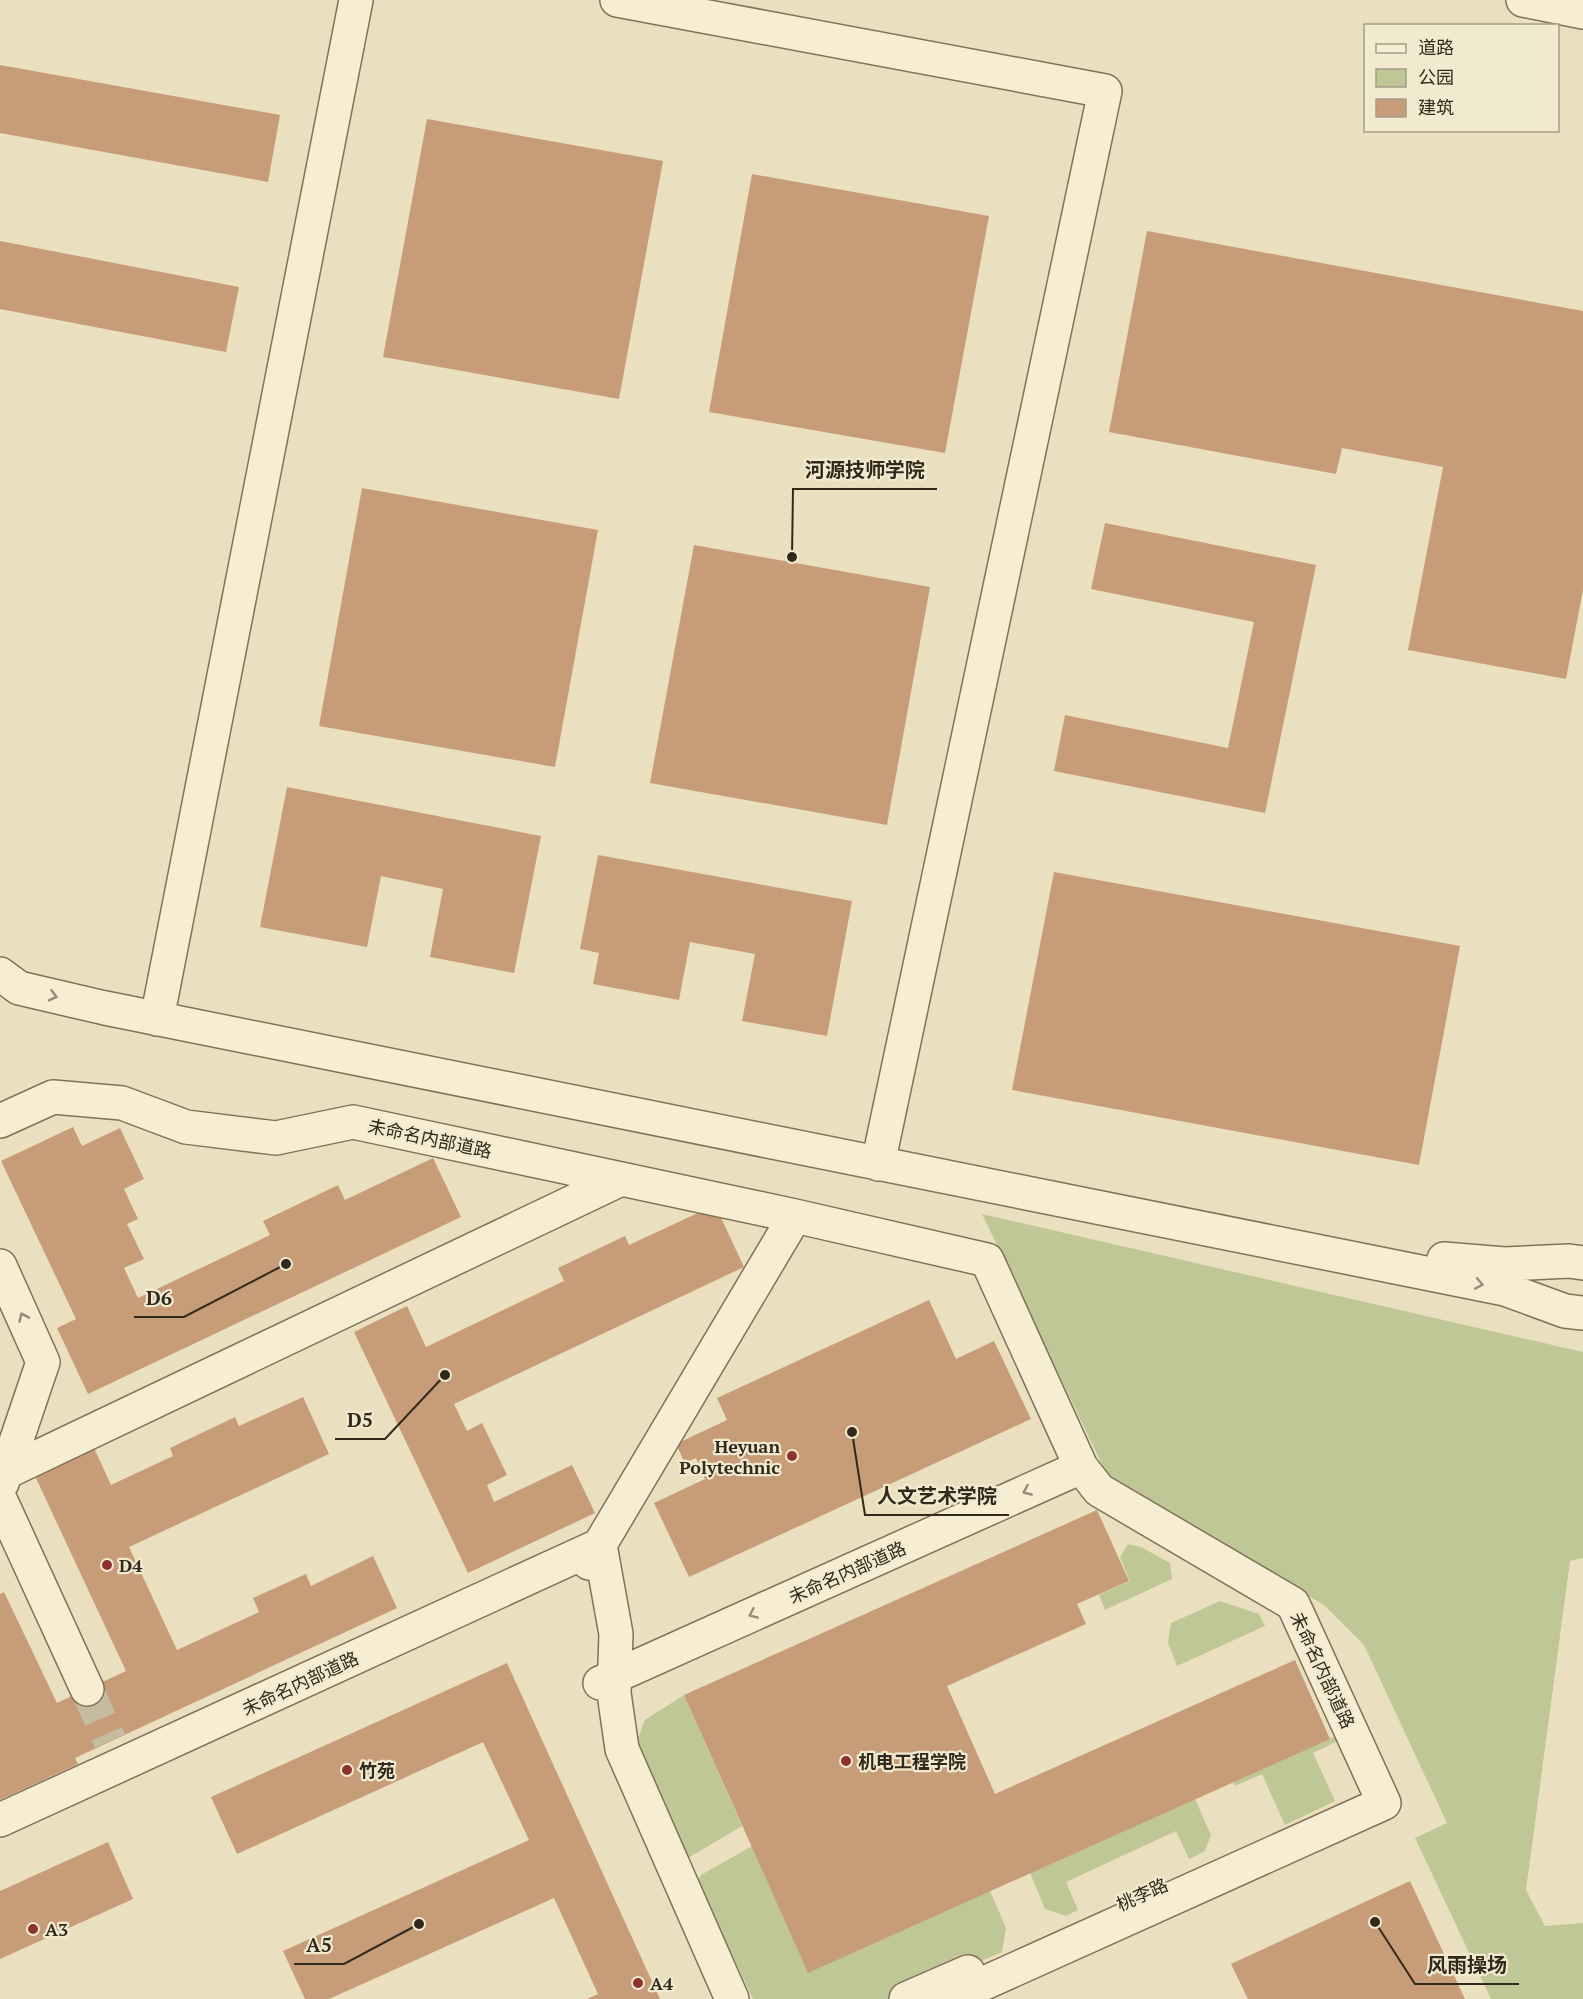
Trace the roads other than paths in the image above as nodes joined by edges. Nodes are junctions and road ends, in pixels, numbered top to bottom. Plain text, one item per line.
1 (356, 0) edge
2 (617, 0) edge
3 (1523, 0) edge
4 (1583, 12) edge
5 (0, 948) edge
6 (0, 974) edge
7 (159, 1009) junction
8 (0, 1121) edge
9 (880, 1155) junction
10 (608, 1176) junction
11 (795, 1216) junction
12 (1583, 1263) edge
13 (0, 1266) edge
14 (1583, 1313) edge
15 (0, 1318) edge
16 (3, 1467) edge
17 (1080, 1467) junction
18 (0, 1543) edge
19 (595, 1554) junction
20 (607, 1680) junction
21 (111, 1764) junction
22 (1381, 1796) junction
23 (0, 1820) edge
24 (0, 1833) edge
25 (716, 1999) edge
26 (732, 1999) edge
27 (906, 1999) edge
28 (949, 1999) edge

1 - 7 street
2 - 9 street
3 - 4 street
5 - 7 street
6 -> 7 street
7 - 9 street
8 - 10 street, 未命名内部道路
9 - 12 street
9 -> 14 street
10 - 11 street, 未命名内部道路
10 - 16 street
11 - 17 street, 未命名内部道路
11 - 19 street
16 -> 13 street
15 - 16 street
16 - 18 street
17 -> 20 street, 未命名内部道路
17 - 22 street, 未命名内部道路
19 - 20 street
19 - 21 street, 未命名内部道路
20 - 25 street
20 - 26 street
21 - 23 street, 未命名内部道路
21 - 24 street, 未命名内部道路
22 - 27 street, 桃李路
22 - 28 street, 桃李路

